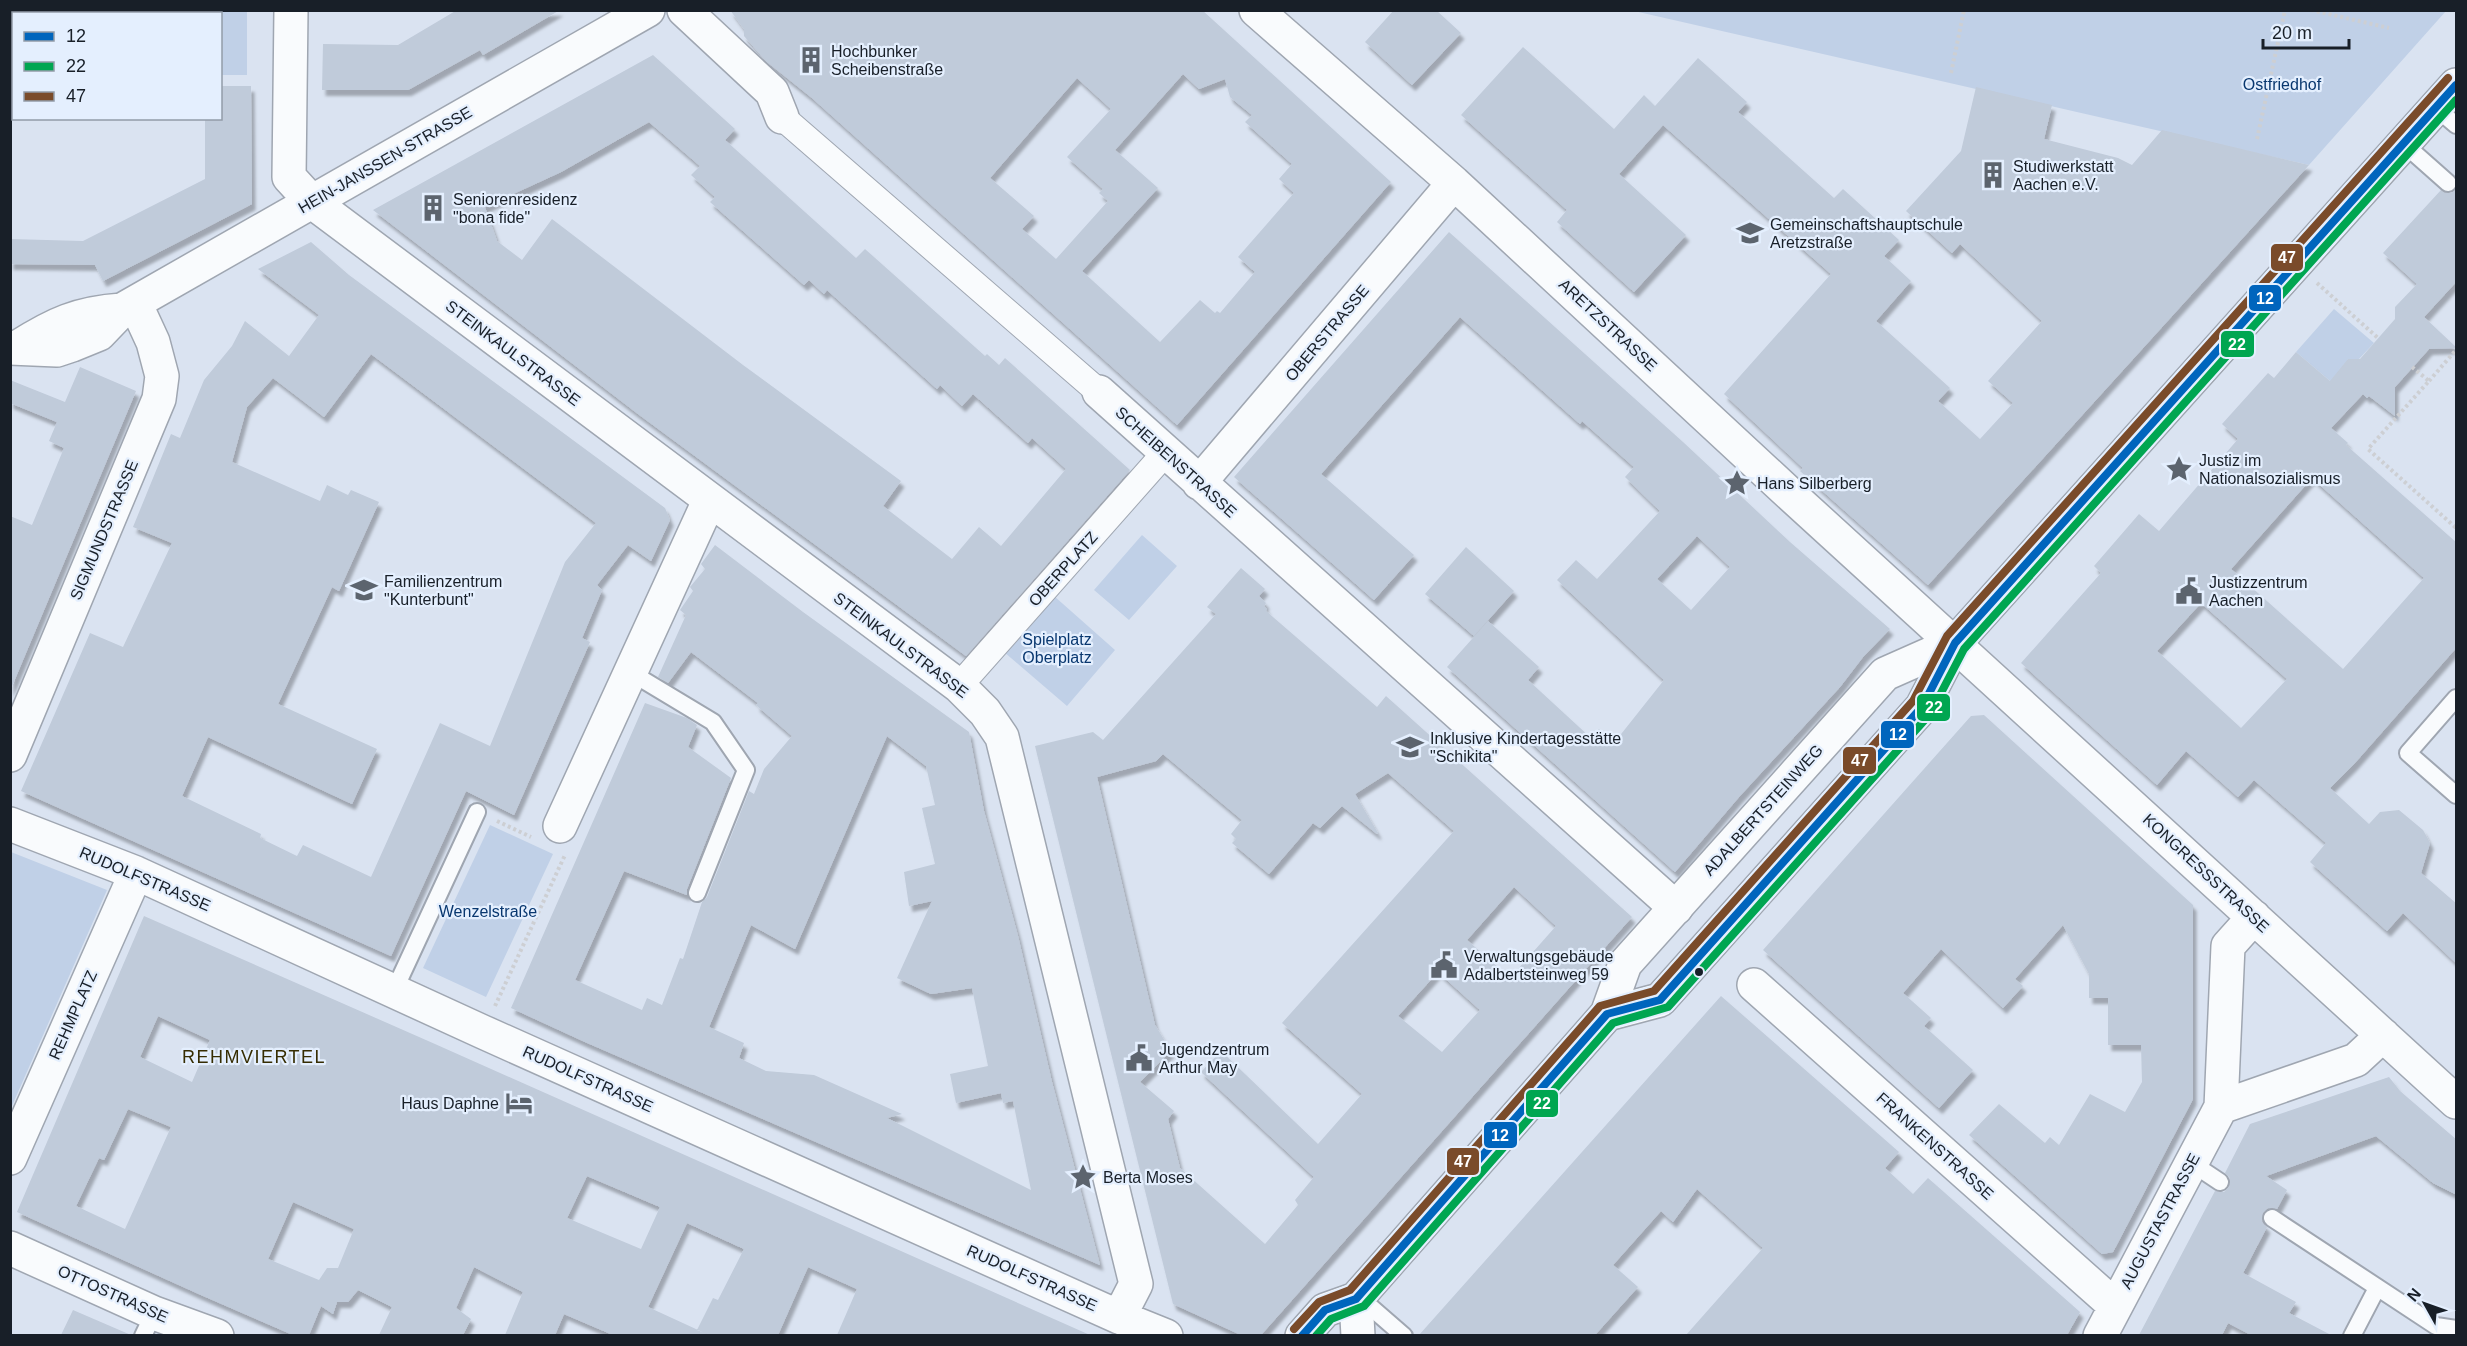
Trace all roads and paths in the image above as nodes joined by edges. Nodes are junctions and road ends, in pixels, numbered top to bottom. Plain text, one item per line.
1 (291, 10) edge
2 (648, 10) edge
3 (684, 10) edge
4 (1256, 10) edge
5 (1965, 10) edge
6 (2285, 10) edge
7 (2311, 10) edge
8 (2389, 28) dead end
9 (1951, 73) dead end
10 (2450, 106) edge
11 (782, 117) joint
12 (2257, 140) dead end
13 (2404, 144) junction
14 (1454, 183) junction
15 (2448, 183) dead end
16 (311, 201) junction
17 (2296, 264) junction
18 (128, 306) junction
19 (2378, 338) dead end
20 (14, 348) edge
21 (2457, 350) edge
22 (2412, 367) dead end
23 (2429, 381) junction
24 (1099, 392) joint
25 (1166, 452) junction
26 (1199, 483) junction
27 (709, 501) junction
28 (2457, 526) edge
29 (1955, 644) junction
30 (630, 672) junction
31 (959, 686) junction
32 (2457, 698) edge
33 (10, 755) edge
34 (2457, 795) edge
35 (477, 812) joint
36 (10, 825) edge
37 (555, 836) junction
38 (136, 873) junction
39 (697, 893) dead end
40 (1676, 908) junction
41 (2254, 917) junction
42 (1754, 985) dead end
43 (394, 991) junction
44 (1607, 1014) junction
45 (483, 1032) junction
46 (2383, 1035) junction
47 (2457, 1102) edge
48 (2220, 1107) junction
49 (10, 1158) edge
50 (2190, 1162) junction
51 (2220, 1182) dead end
52 (2272, 1218) dead end
53 (10, 1248) edge
54 (2377, 1288) junction
55 (1357, 1297) junction
56 (2115, 1306) junction
57 (1119, 1317) junction
58 (148, 1324) edge
59 (2455, 1331) edge
60 (217, 1335) edge
61 (1166, 1335) edge
62 (1302, 1335) edge
63 (1358, 1335) edge
64 (1404, 1335) edge
65 (2100, 1335) edge
66 (2352, 1335) edge

1 - 16 street
2 - 16 street, HEIN-JANSSEN-STRASSE
3 - 11 street, SCHEIBENSTRASSE
4 - 14 street, ARETZSTRASSE
5 - 9 path
6 - 12 path
7 - 8 path
10 - 13 street, ADALBERTSTEINWEG
11 - 24 street, SCHEIBENSTRASSE
13 - 15 lane
13 - 17 street, ADALBERTSTEINWEG
14 - 26 street, OBERSTRASSE
14 - 29 street, ARETZSTRASSE
16 - 18 street, HEIN-JANSSEN-STRASSE
16 - 27 street, STEINKAULSTRASSE
17 - 19 path
17 - 29 street, ADALBERTSTEINWEG
18 - 20 street, HEIN-JANSSEN-STRASSE
18 - 33 street, SIGMUNDSTRASSE
21 - 23 path
22 - 23 path
23 - 28 path
24 - 25 street, SCHEIBENSTRASSE
25 - 26 street, SCHEIBENSTRASSE
25 - 31 street, OBERPLATZ
26 - 40 street, SCHEIBENSTRASSE
27 - 30 street
27 - 31 street, STEINKAULSTRASSE
29 - 40 street, ADALBERTSTEINWEG
29 - 41 street, KONGRESSSTRASSE
29 - 44 street, ADALBERTSTEINWEG
30 - 37 street
30 - 39 lane
31 - 57 street, STEINKAULSTRASSE
32 - 34 lane
35 - 37 path
35 - 43 lane
36 - 38 street, RUDOLFSTRASSE
37 - 45 path
38 - 43 street, RUDOLFSTRASSE
38 - 49 street, REHMPLATZ
40 - 44 street, ADALBERTSTEINWEG
41 - 46 street, KONGRESSSTRASSE
41 - 48 street, AUGUSTASTRASSE
42 - 56 street, FRANKENSTRASSE
43 - 45 street, RUDOLFSTRASSE
44 - 55 street, ADALBERTSTEINWEG
45 - 57 street, RUDOLFSTRASSE
46 - 47 street, KONGRESSSTRASSE
46 - 48 street
48 - 50 street, AUGUSTASTRASSE
50 - 51 lane
50 - 56 street, AUGUSTASTRASSE
52 - 54 lane
53 - 58 street, OTTOSTRASSE
54 - 59 lane
54 - 66 lane
55 - 62 street, ADALBERTSTEINWEG
55 - 63 street
55 - 64 lane
56 - 65 street, AUGUSTASTRASSE
57 - 61 street, RUDOLFSTRASSE
58 - 60 street, OTTOSTRASSE

